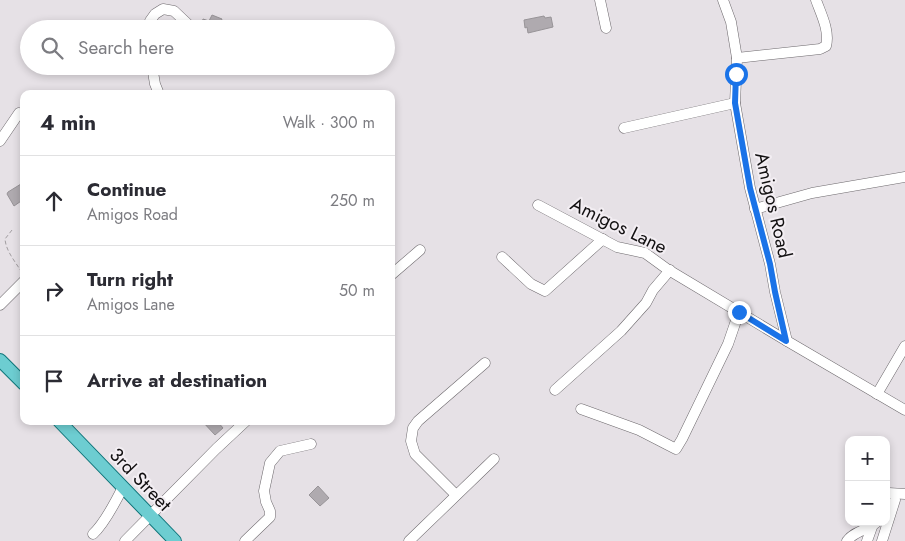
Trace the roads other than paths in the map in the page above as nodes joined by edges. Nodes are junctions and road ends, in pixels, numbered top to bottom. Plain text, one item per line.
1 (600, 0) edge
2 (723, 0) edge
3 (816, 0) edge
4 (151, 20) edge
5 (184, 20) edge
6 (606, 28) dead end
7 (737, 58) junction
8 (154, 75) edge
9 (157, 90) edge
10 (735, 103) junction
11 (19, 113) dead end
12 (624, 128) dead end
13 (0, 141) edge
14 (905, 177) edge
15 (538, 204) dead end
16 (755, 209) junction
17 (603, 239) junction
18 (420, 250) dead end
19 (502, 257) dead end
20 (670, 270) junction
21 (395, 272) edge
22 (20, 285) edge
23 (0, 305) edge
24 (739, 312) junction
25 (786, 341) junction
26 (905, 346) edge
27 (0, 360) edge
28 (485, 363) dead end
29 (20, 380) edge
30 (555, 390) dead end
31 (877, 394) junction
32 (581, 409) dead end
33 (905, 410) edge
34 (65, 425) edge
35 (242, 425) edge
36 (311, 444) dead end
37 (494, 459) dead end
38 (123, 487) junction
39 (456, 495) junction
40 (897, 495) edge
41 (890, 506) edge
42 (150, 516) junction
43 (872, 526) edge
44 (874, 526) edge
45 (93, 534) dead end
46 (125, 541) edge
47 (174, 541) edge
48 (245, 541) edge
49 (409, 541) edge
50 (847, 541) edge
51 (868, 541) edge
52 (882, 541) edge

1 - 6 street
2 - 7 street, Amigos Road
3 - 7 street
4 - 5 street
7 - 10 street, Amigos Road
8 - 9 street
10 - 12 street
10 - 16 street, Amigos Road
11 - 13 street
14 - 16 street
15 - 17 street, Amigos Lane
16 - 25 street, Amigos Road
17 - 19 street
17 - 20 street, Amigos Lane
18 - 21 street
20 - 24 street, Amigos Lane
20 - 30 street
22 - 23 street
24 - 25 street, Amigos Lane
24 - 32 street
25 - 31 street
26 - 31 street
27 - 29 main road
28 - 39 street
31 - 33 street
34 - 38 main road, 3rd Street
35 - 42 street
36 - 48 street
37 - 39 street
38 - 42 main road, 3rd Street
38 - 45 street
39 - 49 street
40 - 41 street
40 - 52 street
42 - 46 street
42 - 47 main road, 3rd Street
43 - 50 street
44 - 51 street

